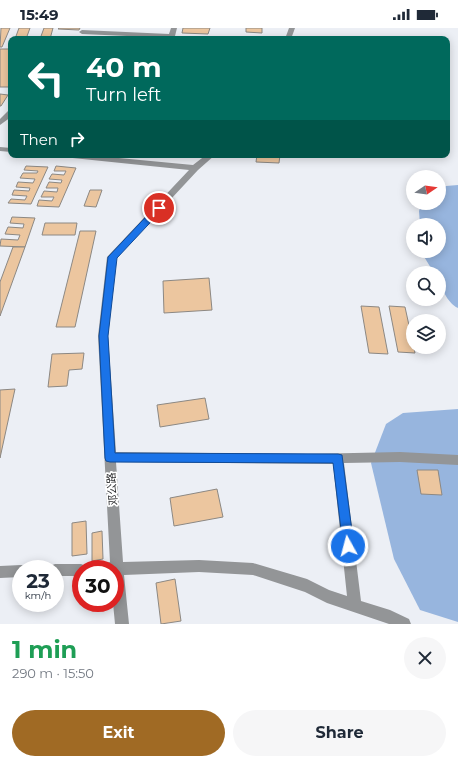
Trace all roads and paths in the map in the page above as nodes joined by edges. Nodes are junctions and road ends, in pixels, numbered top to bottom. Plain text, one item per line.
1 (174, 28) edge
2 (83, 30) edge
3 (8, 116) edge
4 (0, 123) edge
5 (93, 158) edge
6 (207, 158) edge
7 (195, 168) junction
8 (110, 458) junction
9 (338, 458) junction
10 (458, 460) edge
11 (116, 560) edge
12 (124, 568) edge
13 (12, 571) edge
14 (0, 572) edge
15 (356, 605) junction
16 (121, 612) edge
17 (122, 624) edge
18 (404, 624) edge

1 - 2 street
3 - 4 street
5 - 7 street
6 - 7 street, 邓公路
7 - 8 street, 邓公路
8 - 9 street
8 - 11 street, 邓公路
9 - 10 street
9 - 15 street
12 - 15 street
13 - 14 street
15 - 18 street
16 - 17 street, 邓公路

